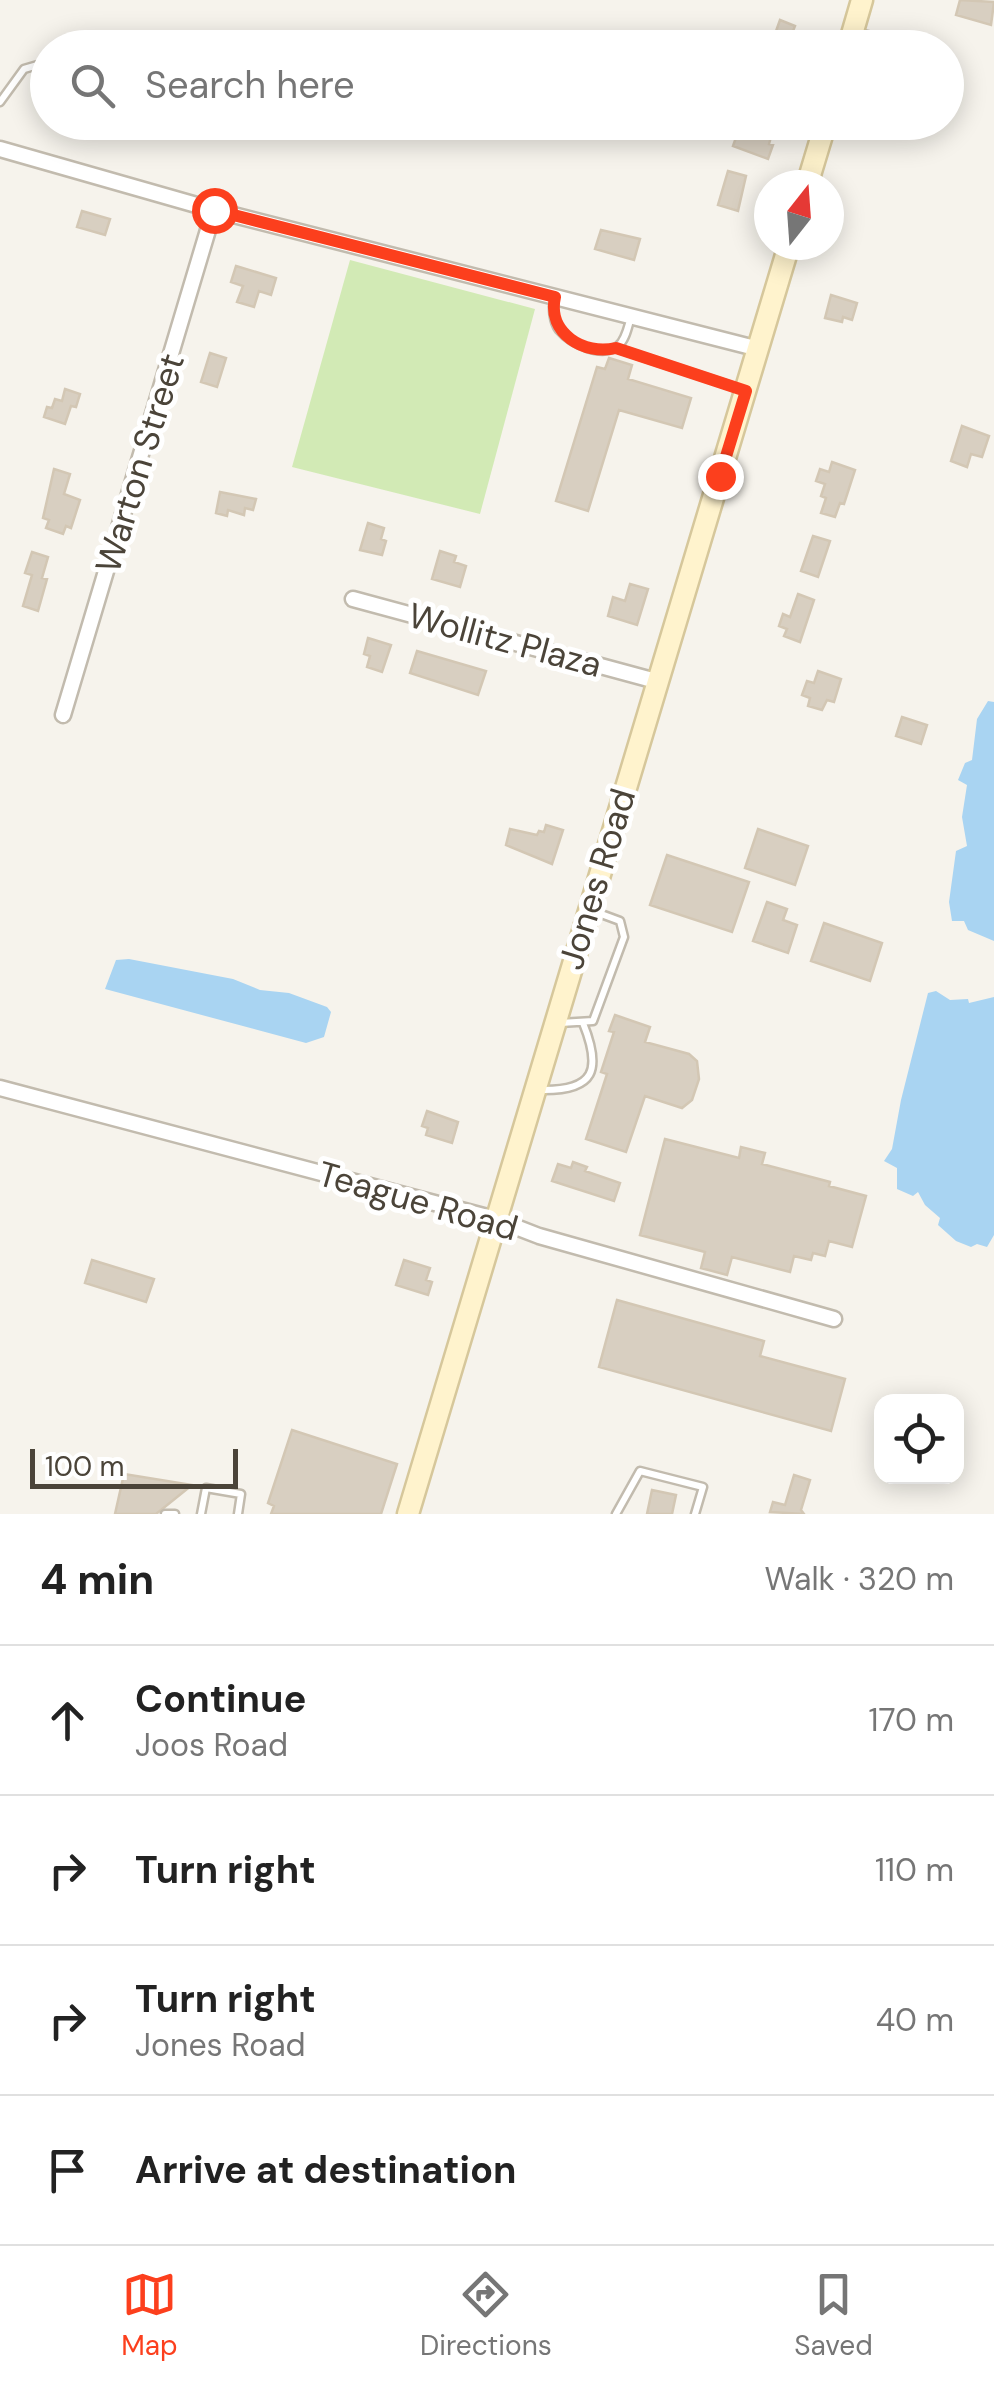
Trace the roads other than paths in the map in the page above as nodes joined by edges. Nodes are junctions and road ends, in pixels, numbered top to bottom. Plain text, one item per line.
1 (862, 0) edge
2 (853, 30) edge
3 (30, 68) edge
4 (0, 102) edge
5 (821, 140) edge
6 (0, 149) edge
7 (812, 170) edge
8 (214, 210) junction
9 (785, 260) edge
10 (555, 297) junction
11 (632, 317) junction
12 (616, 348) junction
13 (758, 349) junction
14 (746, 391) junction
15 (353, 599) dead end
16 (656, 681) junction
17 (63, 715) dead end
18 (588, 910) junction
19 (554, 1023) junction
20 (583, 1023) junction
21 (0, 1088) edge
22 (534, 1090) junction
23 (495, 1219) junction
24 (834, 1319) dead end
25 (165, 1514) edge
26 (174, 1514) edge
27 (201, 1514) edge
28 (238, 1514) edge
29 (408, 1514) edge
30 (616, 1514) edge
31 (695, 1514) edge

1 - 2 street
3 - 4 lane
5 - 7 street
6 - 8 street
8 - 10 street
8 - 17 street, Warton Street
9 - 13 street, Jones Road
10 - 11 street
10 - 12 lane
11 - 12 lane
11 - 13 street
12 - 14 lane
13 - 14 street, Jones Road
14 - 16 street, Jones Road
15 - 16 street, Wollitz Plaza
16 - 18 street, Jones Road
18 - 19 street, Jones Road
18 - 20 lane
19 - 20 lane
19 - 22 street, Jones Road
20 - 22 lane
21 - 23 street, Teague Road
22 - 23 street, Jones Road
23 - 24 street, Teague Road
23 - 29 street, Jones Road
25 - 26 lane
27 - 28 lane
30 - 31 lane

